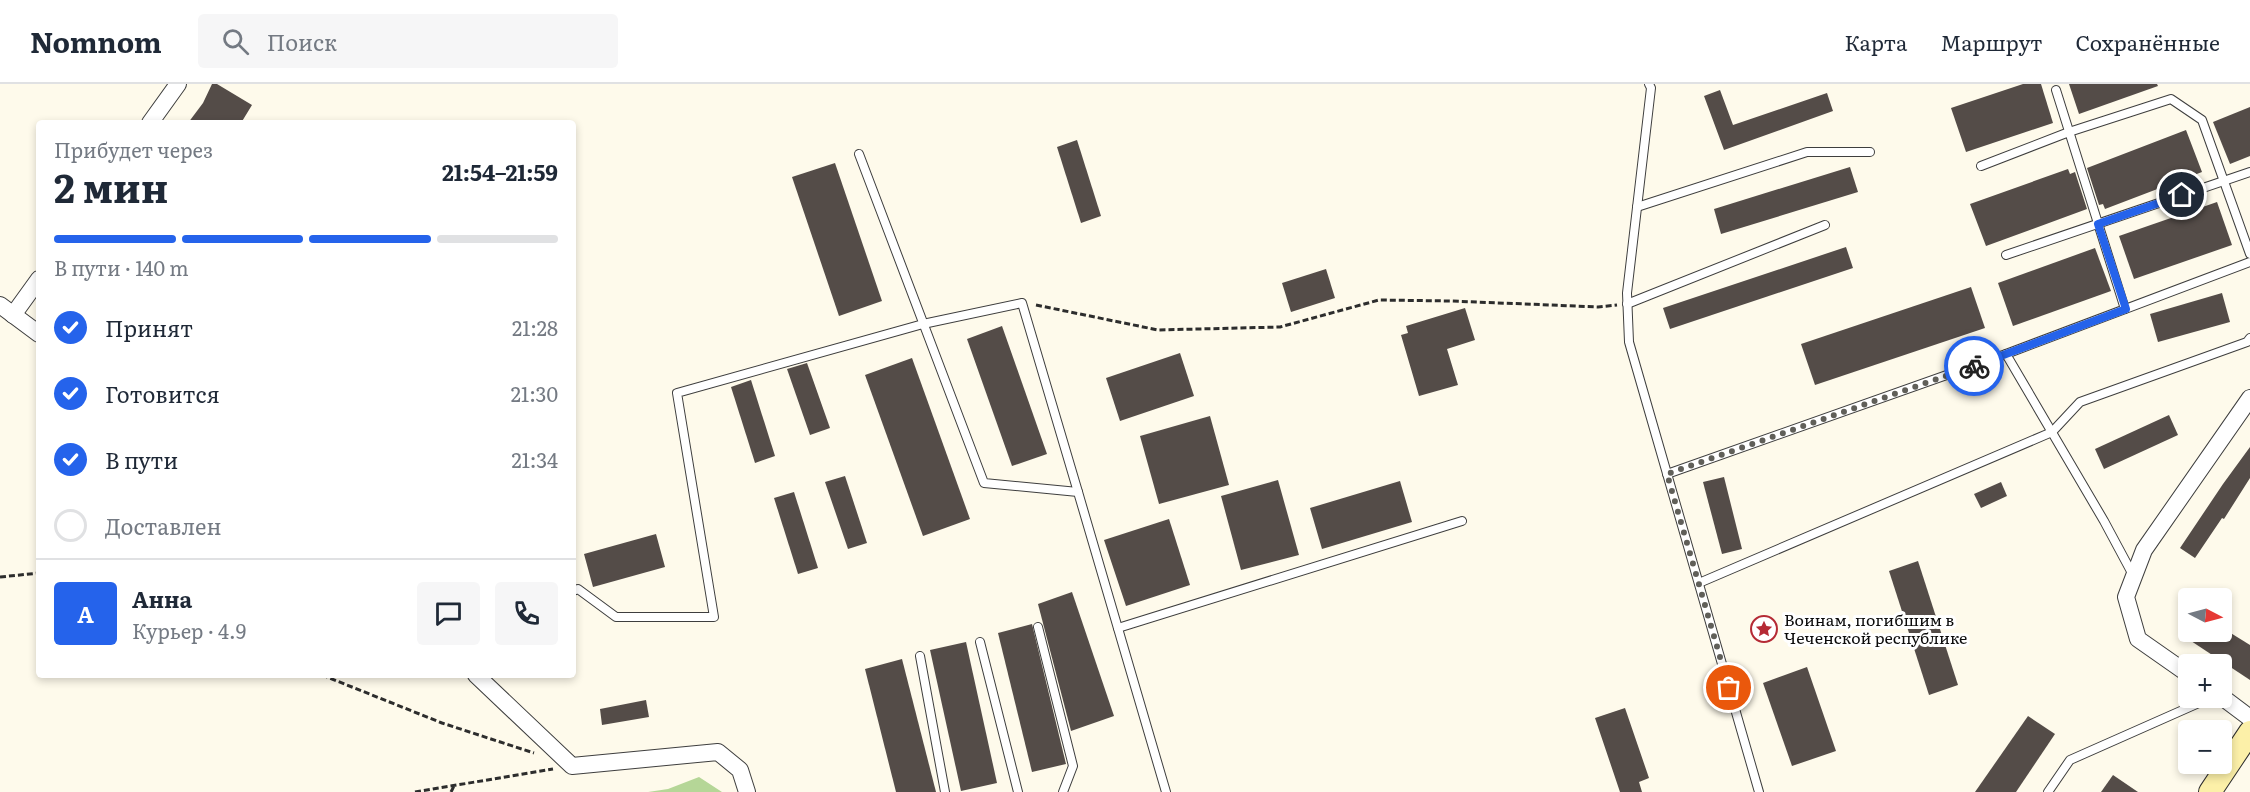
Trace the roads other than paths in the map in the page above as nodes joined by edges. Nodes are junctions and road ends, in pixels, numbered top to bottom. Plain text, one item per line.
1 (178, 84) edge
2 (1649, 84) edge
3 (2056, 90) dead end
4 (152, 120) edge
5 (2069, 132) junction
6 (1870, 152) dead end
7 (859, 154) dead end
8 (1981, 166) dead end
9 (2250, 172) edge
10 (2224, 181) junction
11 (1637, 207) junction
12 (2098, 224) junction
13 (1825, 225) dead end
14 (2006, 255) dead end
15 (2250, 255) edge
16 (2250, 262) edge
17 (36, 282) edge
18 (1627, 304) junction
19 (2126, 309) junction
20 (7, 310) edge
21 (923, 324) junction
22 (36, 332) edge
23 (2250, 338) edge
24 (2006, 354) junction
25 (2250, 398) edge
26 (2052, 432) junction
27 (1667, 474) junction
28 (1078, 492) junction
29 (1462, 521) dead end
30 (2133, 577) junction
31 (1699, 583) junction
32 (576, 590) edge
33 (1038, 627) dead end
34 (1118, 627) junction
35 (980, 642) dead end
36 (920, 656) dead end
37 (2178, 667) edge
38 (479, 678) edge
39 (2232, 705) edge
40 (2187, 708) edge
41 (2250, 718) edge
42 (2250, 732) edge
43 (747, 792) edge
44 (945, 792) edge
45 (1018, 792) edge
46 (1063, 792) edge
47 (1166, 792) edge
48 (1759, 792) edge
49 (2048, 792) edge
50 (2210, 792) edge

1 - 4 street
2 - 11 lane
3 - 5 lane
5 - 8 lane
5 - 10 lane
5 - 12 lane
6 - 11 lane
7 - 21 lane
9 - 10 lane
10 - 12 lane
10 - 15 lane
11 - 18 lane
12 - 14 lane
12 - 19 lane
13 - 18 lane
16 - 19 lane
17 - 20 street
18 - 27 lane
19 - 24 lane
20 - 22 street
21 - 28 lane
21 - 28 lane
21 - 32 lane
23 - 26 lane
24 - 26 lane
24 - 27 lane
25 - 30 street
26 - 30 lane
26 - 31 lane
27 - 31 lane
28 - 34 lane
29 - 34 lane
30 - 37 street
31 - 48 lane
33 - 46 lane
34 - 47 lane
35 - 45 lane
36 - 44 lane
38 - 43 street
39 - 41 street
40 - 49 lane
42 - 50 street

